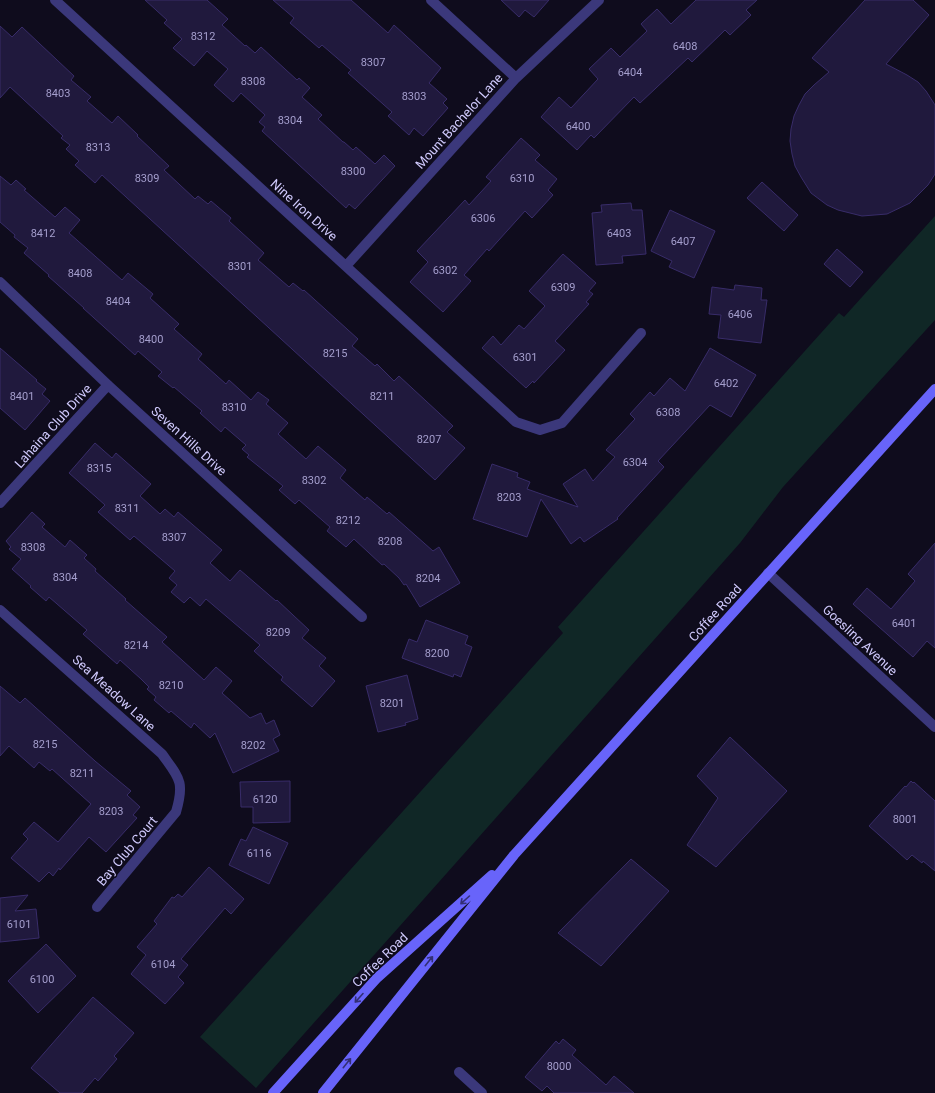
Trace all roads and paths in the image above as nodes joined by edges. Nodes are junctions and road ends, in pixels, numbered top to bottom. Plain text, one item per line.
1 (55, 0) edge
2 (430, 0) edge
3 (599, 0) edge
4 (516, 78) junction
5 (346, 266) junction
6 (0, 282) edge
7 (641, 333) dead end
8 (108, 385) junction
9 (935, 389) edge
10 (0, 503) edge
11 (768, 573) junction
12 (0, 610) edge
13 (362, 618) dead end
14 (933, 720) edge
15 (176, 812) joint
16 (514, 855) junction
17 (97, 907) dead end
18 (459, 1072) dead end
19 (273, 1093) edge
20 (323, 1093) edge
21 (482, 1093) edge

1 - 5 street, Nine Iron Drive
2 - 4 street
3 - 4 street, Mount Bachelor Lane
4 - 5 street, Mount Bachelor Lane
5 - 7 street, Nine Iron Drive
6 - 8 street, Seven Hills Drive
8 - 10 street, Lahaina Club Drive
8 - 13 street, Seven Hills Drive
9 - 11 main road, Coffee Road
11 - 14 street, Goesling Avenue
11 - 16 main road, Coffee Road
12 - 15 street, Sea Meadow Lane
15 - 17 street, Bay Club Court
16 -> 19 main road, Coffee Road
20 -> 16 main road, Coffee Road
18 - 21 street

